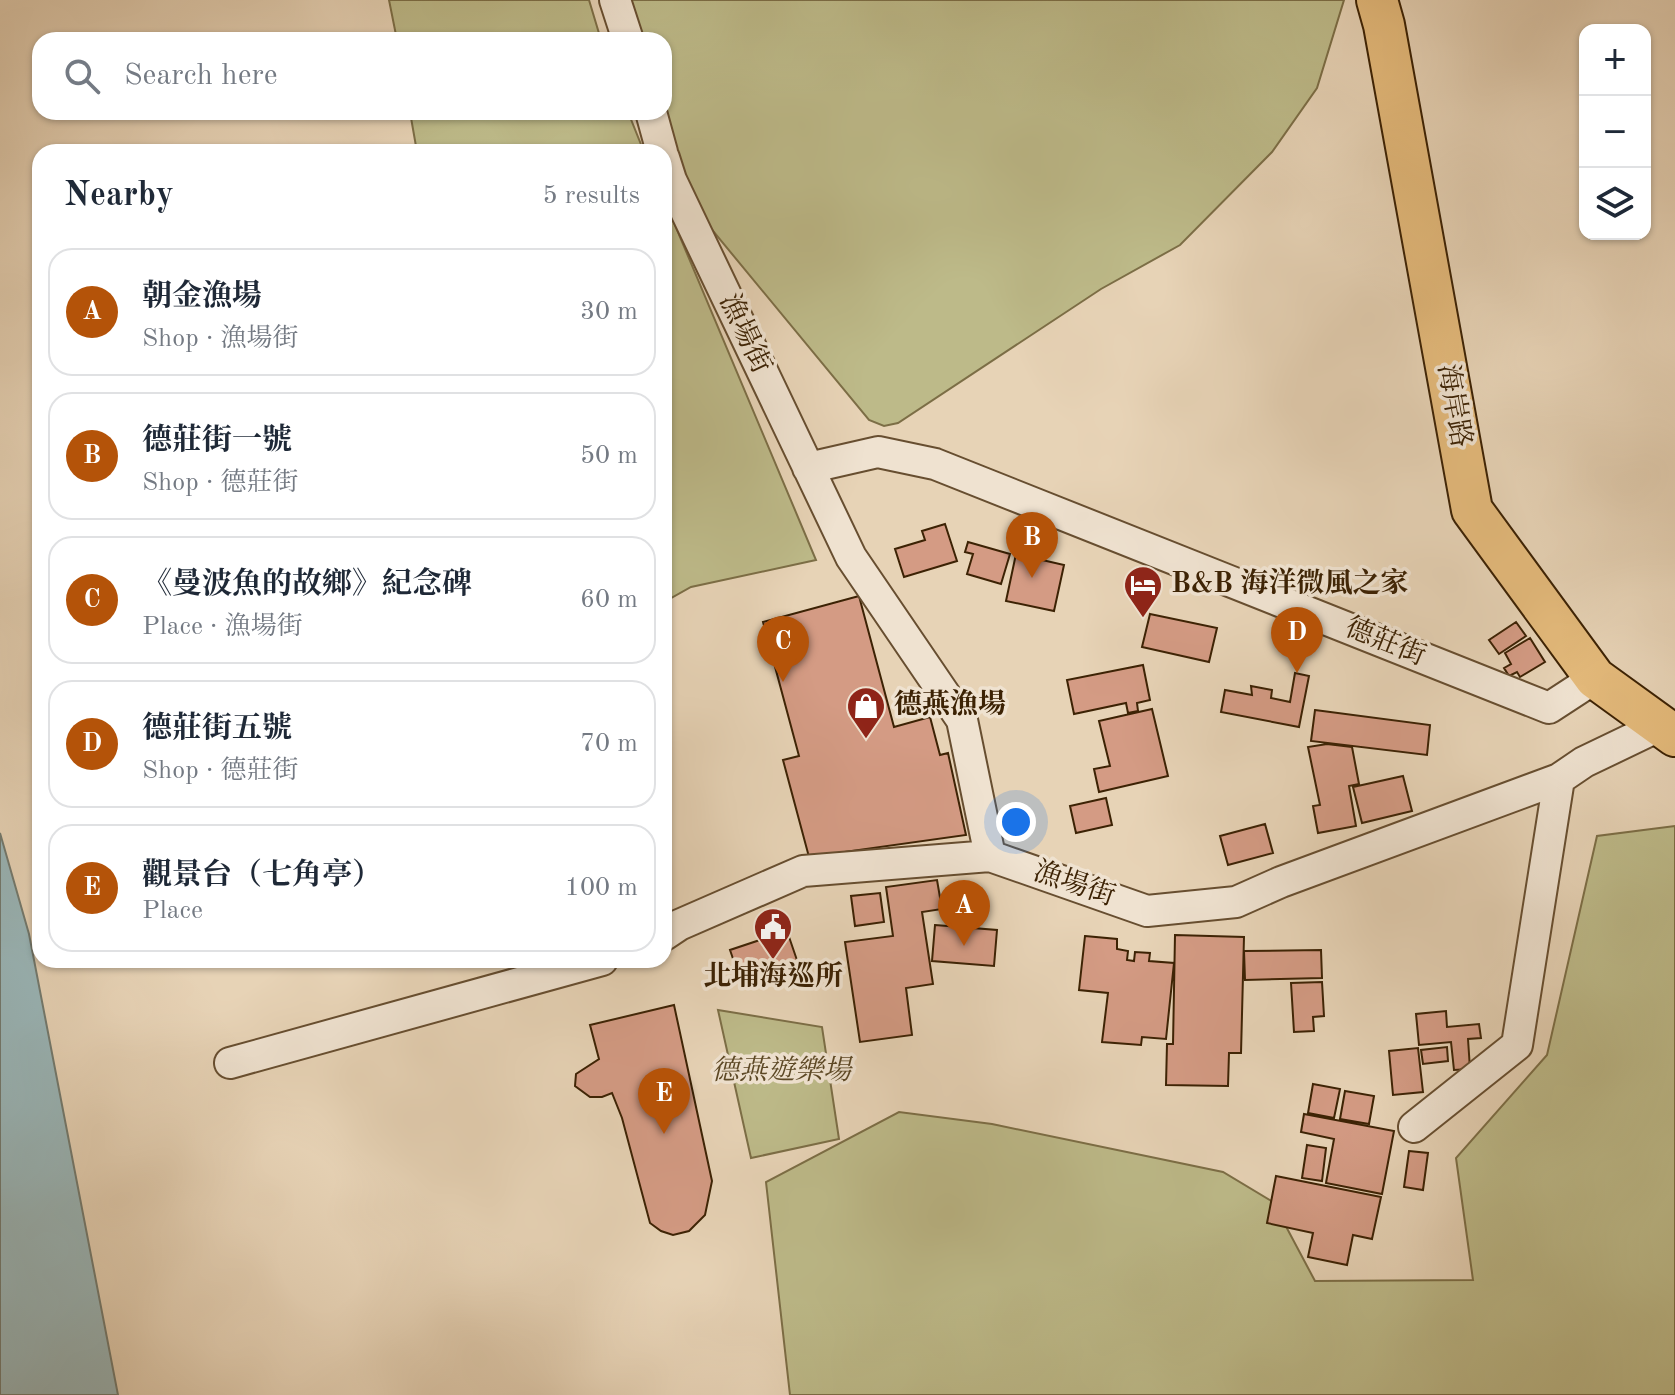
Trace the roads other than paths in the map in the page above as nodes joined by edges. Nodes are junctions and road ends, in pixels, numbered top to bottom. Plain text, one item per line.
1 (615, 0) edge
2 (1377, 0) edge
3 (625, 32) edge
4 (653, 120) edge
5 (660, 144) edge
6 (672, 182) edge
7 (808, 468) junction
8 (1595, 678) junction
9 (1667, 731) edge
10 (1559, 779) junction
11 (990, 856) junction
12 (672, 930) edge
13 (573, 968) edge
14 (230, 1063) dead end
15 (1414, 1127) dead end

1 - 3 street
2 - 8 main road, 海岸路
4 - 5 street, 漁場街
6 - 7 street, 漁場街
7 - 8 street, 德莊街
7 - 11 street, 漁場街
8 - 9 main road, 海岸路
9 - 10 street, 漁場街
10 - 11 street, 漁場街
10 - 15 street
11 - 12 street
13 - 14 street

